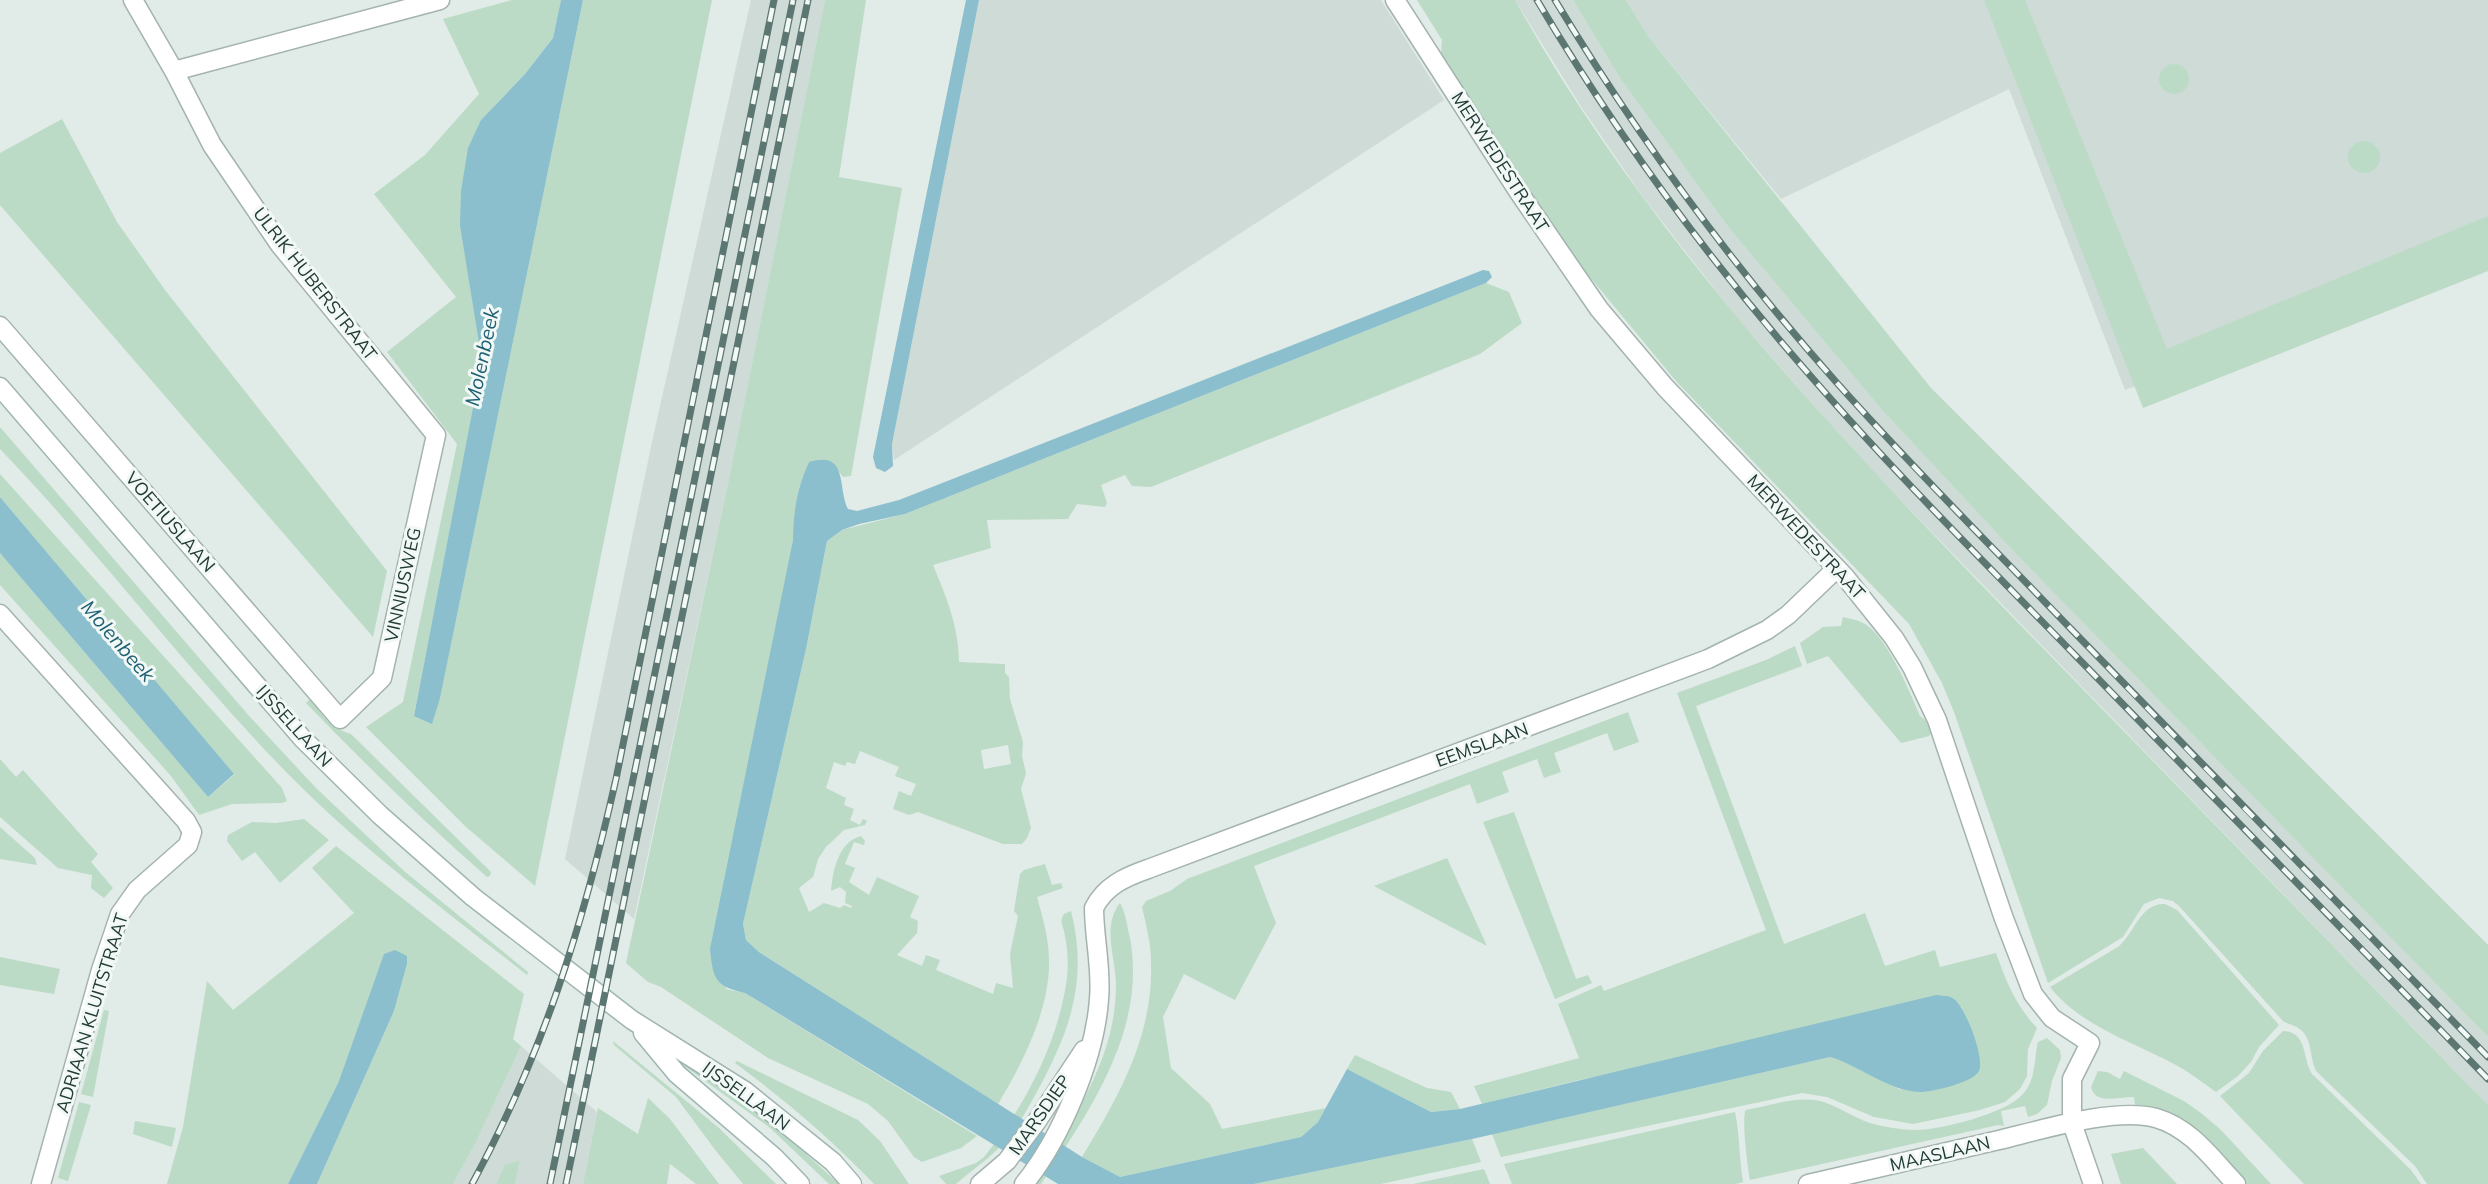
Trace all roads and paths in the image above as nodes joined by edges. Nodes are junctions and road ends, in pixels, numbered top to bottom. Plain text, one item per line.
1 (133, 0) edge
2 (440, 0) edge
3 (1395, 0) edge
4 (174, 70) junction
5 (0, 326) edge
6 (0, 387) edge
7 (436, 435) joint
8 (1836, 569) junction
9 (1, 616) edge
10 (340, 719) joint
11 (1109, 887) joint
12 (632, 1020) junction
13 (1092, 1038) junction
14 (2072, 1123) junction
15 (1027, 1180) edge
16 (41, 1184) edge
17 (800, 1184) edge
18 (852, 1184) edge
19 (980, 1184) edge
20 (1808, 1184) edge
21 (2093, 1184) edge
22 (2236, 1184) edge

1 - 4 street, ULRIK HUBERSTRAAT
2 - 4 street
3 - 8 street, MERWEDESTRAAT
4 - 7 street, ULRIK HUBERSTRAAT
5 - 10 street, VOETIUSLAAN
6 - 12 street, IJSSELLAAN
7 - 10 street, VINNIUSWEG
8 - 11 street, EEMSLAAN
8 - 14 street, MERWEDESTRAAT
9 - 16 street, ADRIAAN KLUITSTRAAT
11 - 13 street, MARSDIEP
12 - 17 street, IJSSELLAAN
12 - 18 street, IJSSELLAAN
13 - 15 street, MARSDIEP
13 - 19 street, MARSDIEP
14 - 20 street, MAASLAAN
14 - 21 street
14 - 22 street, MAASLAAN

